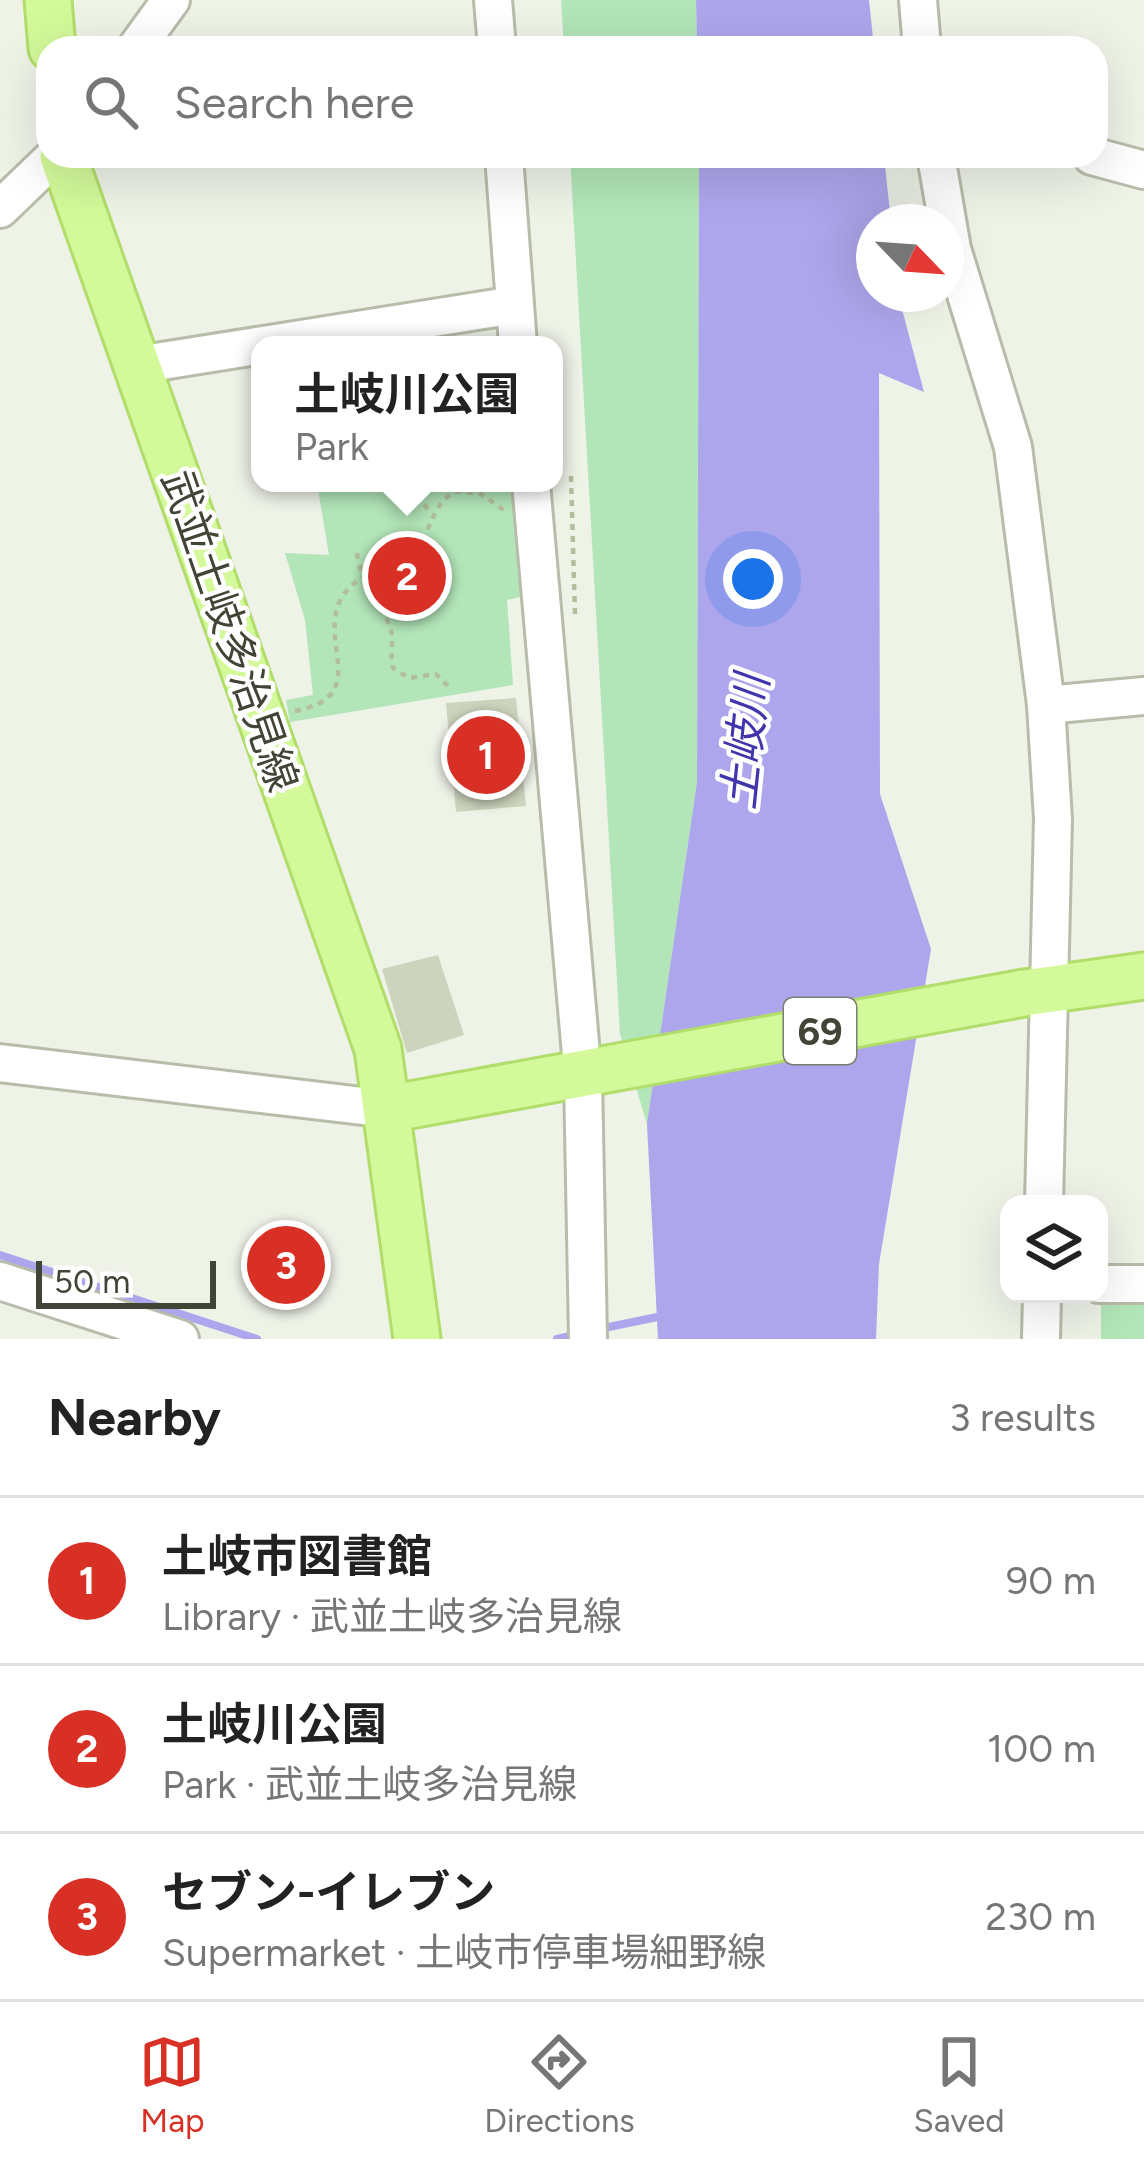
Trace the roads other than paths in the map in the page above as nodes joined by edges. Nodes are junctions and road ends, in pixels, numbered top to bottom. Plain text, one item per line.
1 (48, 0) edge
2 (171, 0) edge
3 (493, 0) edge
4 (918, 0) edge
5 (51, 36) edge
6 (145, 36) edge
7 (495, 36) edge
8 (921, 36) edge
9 (1108, 160) edge
10 (45, 168) edge
11 (64, 168) edge
12 (505, 168) edge
13 (938, 168) edge
14 (1144, 170) edge
15 (0, 208) edge
16 (515, 305) junction
17 (316, 336) edge
18 (517, 336) edge
19 (251, 346) edge
20 (137, 364) junction
21 (532, 500) edge
22 (1144, 696) edge
23 (1046, 705) junction
24 (1144, 976) edge
25 (1036, 991) junction
26 (0, 1064) edge
27 (599, 1073) junction
28 (388, 1108) junction
29 (1044, 1195) edge
30 (0, 1281) edge
31 (1108, 1284) edge
32 (1144, 1284) edge
33 (1042, 1303) edge
34 (417, 1337) edge
35 (180, 1339) edge
36 (588, 1339) edge
37 (1041, 1339) edge

1 - 5 main road
2 - 6 street
3 - 7 street
4 - 8 street
9 - 14 street
10 - 15 street
11 - 20 main road, 武並土岐多治見線
12 - 16 street
13 - 23 street
16 - 17 street
16 - 18 street
19 - 20 street
20 - 28 main road, 武並土岐多治見線
21 - 27 street
22 - 23 street
23 - 25 street
24 - 25 main road, 69
25 - 27 main road, 69
25 - 29 street
26 - 28 street
27 - 28 main road, 69
27 - 36 street
28 - 34 main road, 武並土岐多治見線
30 - 35 street
31 - 32 street
33 - 37 street

